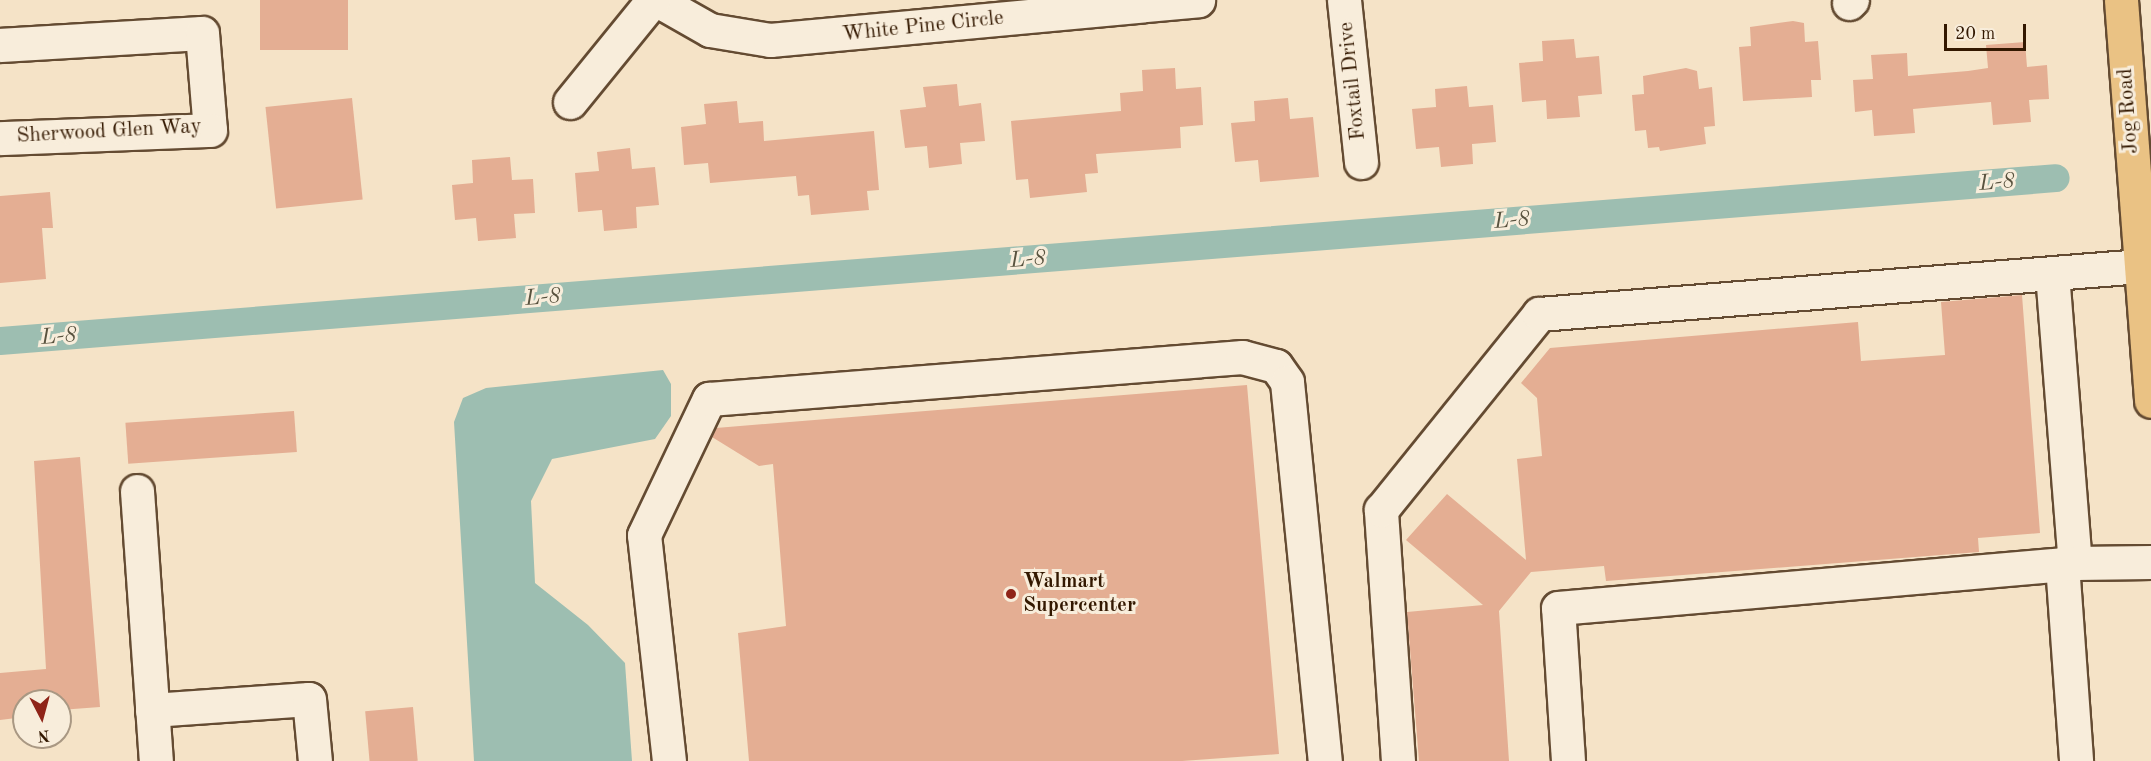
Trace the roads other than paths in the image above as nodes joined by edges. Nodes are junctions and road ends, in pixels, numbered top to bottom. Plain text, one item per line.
1 (655, 0) edge
2 (1198, 0) edge
3 (1340, 0) edge
4 (2121, 0) edge
5 (0, 45) edge
6 (570, 102) dead end
7 (0, 138) edge
8 (1361, 162) dead end
9 (2141, 266) junction
10 (2052, 273) junction
11 (2151, 401) edge
12 (137, 491) dead end
13 (2151, 562) edge
14 (2068, 564) junction
15 (152, 710) junction
16 (156, 761) edge
17 (315, 761) edge
18 (669, 761) edge
19 (1325, 761) edge
20 (1398, 761) edge
21 (1568, 761) edge
22 (2076, 761) edge

1 - 2 lane, White Pine Circle
1 - 6 lane
3 - 8 lane, Foxtail Drive
4 - 9 main road, Jog Road
5 - 7 lane, Sherwood Glen Way
9 - 10 lane
9 - 11 main road, Jog Road
10 - 14 lane
10 - 20 lane
12 - 15 lane
13 - 14 lane
14 - 21 lane
14 - 22 lane
15 - 16 lane
15 - 17 lane
18 - 19 lane

